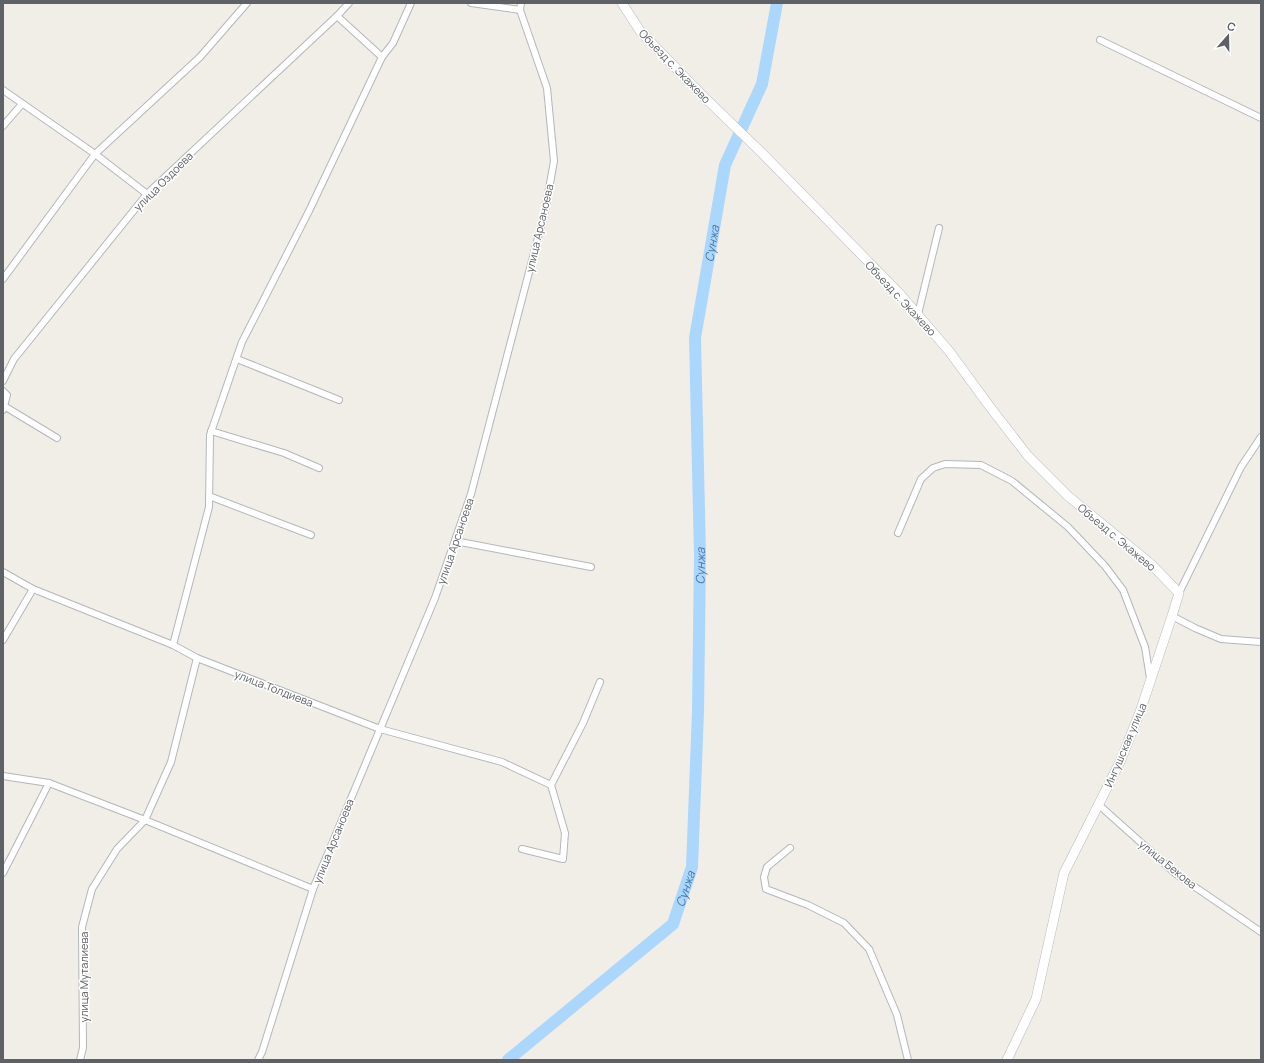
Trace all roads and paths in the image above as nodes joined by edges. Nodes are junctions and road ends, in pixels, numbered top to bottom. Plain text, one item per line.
1 (247, 3) edge
2 (349, 3) edge
3 (411, 3) edge
4 (471, 3) edge
5 (521, 3) edge
6 (622, 3) edge
7 (520, 10) junction
8 (337, 16) junction
9 (1100, 40) dead end
10 (382, 57) junction
11 (3, 90) edge
12 (22, 104) junction
13 (1261, 118) edge
14 (3, 126) edge
15 (95, 154) junction
16 (147, 194) junction
17 (939, 228) dead end
18 (3, 278) edge
19 (918, 314) junction
20 (237, 359) junction
21 (3, 381) edge
22 (3, 391) edge
23 (339, 400) dead end
24 (4, 408) edge
25 (211, 431) junction
26 (1261, 437) edge
27 (57, 438) dead end
28 (319, 468) dead end
29 (209, 496) junction
30 (898, 534) dead end
31 (311, 535) dead end
32 (455, 541) junction
33 (591, 567) dead end
34 (3, 572) edge
35 (33, 589) junction
36 (1178, 593) junction
37 (1172, 616) junction
38 (3, 640) edge
39 (1261, 642) edge
40 (173, 645) junction
41 (197, 658) junction
42 (1151, 679) junction
43 (600, 682) dead end
44 (380, 729) junction
45 (3, 776) edge
46 (49, 783) junction
47 (551, 785) junction
48 (1099, 805) junction
49 (146, 820) junction
50 (790, 848) dead end
51 (522, 849) dead end
52 (3, 872) edge
53 (313, 889) junction
54 (1261, 932) edge
55 (80, 1060) edge
56 (258, 1060) edge
57 (908, 1060) edge
58 (1007, 1060) edge

1 - 15 street
2 - 8 street, улица Оздоева
3 - 10 street
4 - 7 street
5 - 7 street, улица Арсаноева
6 - 19 main road, Объезд с. Экажево
7 - 32 street, улица Арсаноева
8 - 10 street
8 - 16 street, улица Оздоева
9 - 13 street
10 - 20 street
11 - 12 street
12 - 14 street
12 - 15 street
15 - 16 street
15 - 18 street
16 - 21 street, улица Оздоева
17 - 19 street
19 - 36 main road, Объезд с. Экажево
20 - 23 street
20 - 25 street
22 - 24 street
24 - 27 street
25 - 28 street
25 - 29 street
26 - 36 street, Ингушская улица
29 - 31 street
29 - 40 street
30 - 42 street
32 - 33 street
32 - 44 street, улица Арсаноева
34 - 35 street, улица Толдиева
35 - 38 street
35 - 40 street, улица Толдиева
36 - 37 main road, Ингушская улица
37 - 39 street
37 - 42 main road, Ингушская улица
40 - 41 street, улица Толдиева
41 - 44 street, улица Толдиева
41 - 49 street, улица Муталиева
42 - 48 main road, Ингушская улица
43 - 47 street
44 - 47 street, улица Толдиева
44 - 53 street, улица Арсаноева
45 - 46 street
46 - 49 street
46 - 52 street
47 - 51 street
48 - 54 street, улица Бекова
48 - 58 main road, Ингушская улица
49 - 53 street
49 - 55 street, улица Муталиева
50 - 57 street
53 - 56 street, улица Арсаноева

